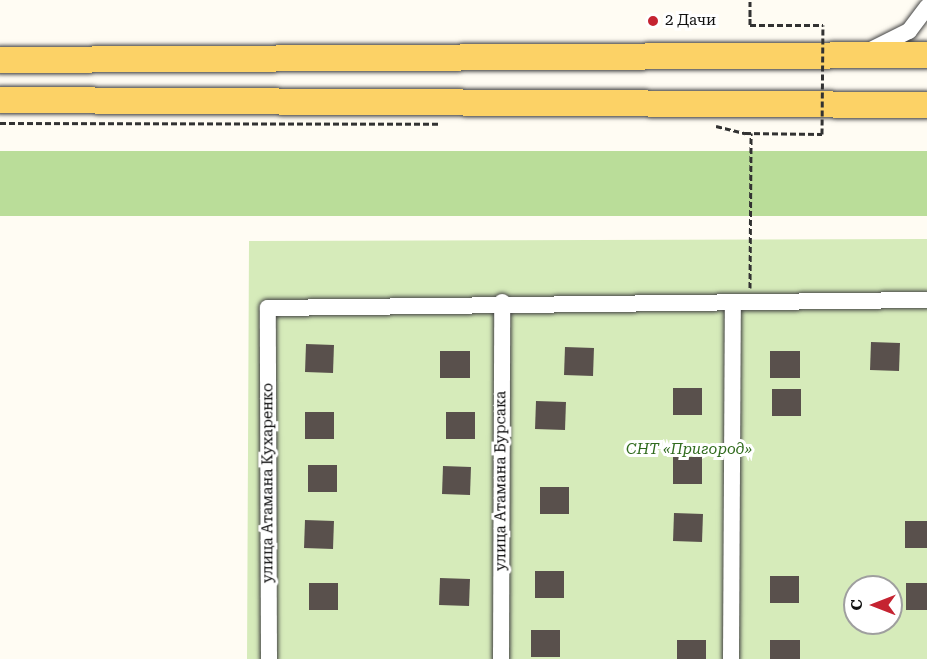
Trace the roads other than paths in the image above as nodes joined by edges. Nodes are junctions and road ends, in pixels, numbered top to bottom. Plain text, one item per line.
1 (927, 7) edge
2 (927, 55) edge
3 (860, 56) junction
4 (0, 60) edge
5 (0, 100) edge
6 (927, 105) edge
7 (927, 300) edge
8 (502, 302) junction
9 (733, 304) junction
10 (269, 659) edge
11 (501, 659) edge
12 (731, 659) edge

1 - 3 street
2 - 3 main road
3 - 4 main road
5 - 6 main road
7 - 9 street
8 - 9 street
8 - 10 street, улица Атамана Кухаренко
8 - 11 street, улица Атамана Бурсака
9 - 12 street

